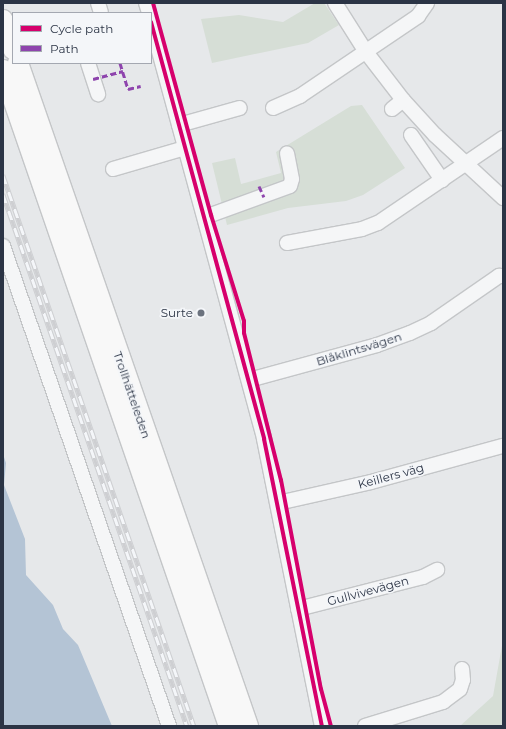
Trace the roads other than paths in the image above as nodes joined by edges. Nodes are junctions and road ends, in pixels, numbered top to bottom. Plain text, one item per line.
1 (335, 3) edge
2 (427, 3) edge
3 (3, 20) edge
4 (152, 26) edge
5 (12, 46) edge
6 (366, 52) junction
7 (18, 64) edge
8 (88, 64) edge
9 (3, 70) edge
10 (98, 94) dead end
11 (240, 108) dead end
12 (273, 108) dead end
13 (179, 125) junction
14 (411, 135) dead end
15 (503, 138) edge
16 (185, 148) junction
17 (287, 153) dead end
18 (467, 163) junction
19 (113, 169) dead end
20 (442, 180) junction
21 (503, 198) edge
22 (205, 217) junction
23 (287, 243) dead end
24 (3, 246) edge
25 (503, 276) edge
26 (249, 380) junction
27 (503, 446) edge
28 (278, 504) junction
29 (437, 570) dead end
30 (298, 609) junction
31 (201, 619) junction
32 (462, 669) dead end
33 (169, 726) edge
34 (218, 726) edge
35 (229, 726) edge
36 (248, 726) edge
37 (262, 726) edge
38 (322, 726) edge
39 (366, 726) edge

1 - 6 street
2 - 6 street
3 - 5 highway
4 - 13 street
6 - 12 street
6 - 18 street
7 - 31 highway, Trollhätteleden
8 - 10 street
9 - 31 highway, Trollhätteleden
11 - 13 street
13 - 16 street
14 - 20 street
15 - 18 street
16 - 19 street
16 - 22 street
17 - 22 street
18 - 20 street
18 - 21 street
20 - 23 street
22 - 26 street
24 - 33 street
25 - 26 street, Blåklintsvägen
26 - 28 street
27 - 28 street, Keillers väg
28 - 30 street
29 - 30 street, Gullvivevägen
30 - 38 street
31 - 34 highway
31 - 35 highway, Trollhätteleden
31 - 36 highway, Trollhätteleden
31 - 37 highway
32 - 39 street

